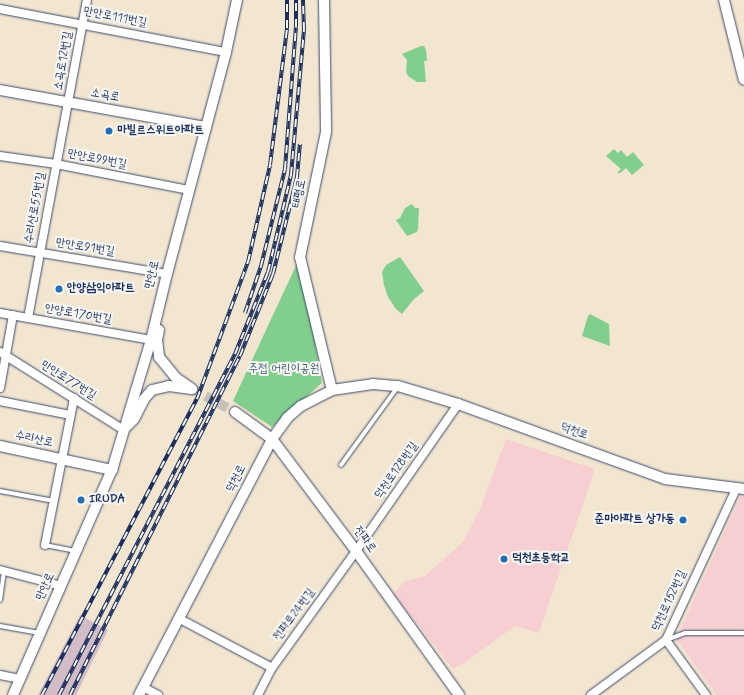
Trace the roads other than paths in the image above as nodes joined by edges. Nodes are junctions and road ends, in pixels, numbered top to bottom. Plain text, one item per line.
1 (87, 0) edge
2 (237, 0) edge
3 (324, 0) edge
4 (724, 0) edge
5 (0, 9) edge
6 (82, 24) junction
7 (226, 52) junction
8 (744, 80) edge
9 (0, 90) edge
10 (69, 102) junction
11 (206, 127) junction
12 (0, 156) edge
13 (56, 164) junction
14 (188, 190) junction
15 (0, 246) edge
16 (40, 253) junction
17 (167, 274) junction
18 (158, 308) junction
19 (0, 313) edge
20 (13, 315) junction
21 (28, 318) junction
22 (151, 340) junction
23 (2, 358) edge
24 (398, 386) junction
25 (0, 388) edge
26 (332, 390) junction
27 (74, 398) junction
28 (0, 401) edge
29 (458, 404) junction
30 (235, 412) tunnel mouth
31 (70, 415) junction
32 (124, 430) junction
33 (272, 439) junction
34 (0, 446) edge
35 (62, 460) junction
36 (342, 465) dead end
37 (112, 470) junction
38 (740, 489) edge
39 (0, 491) edge
40 (54, 502) junction
41 (45, 545) joint
42 (356, 551) junction
43 (77, 552) junction
44 (2, 571) edge
45 (61, 586) junction
46 (0, 600) edge
47 (180, 619) junction
48 (0, 626) edge
49 (40, 633) junction
50 (744, 633) edge
51 (666, 640) junction
52 (272, 668) junction
53 (0, 675) edge
54 (20, 679) junction
55 (141, 691) edge
56 (13, 695) edge
57 (158, 695) edge
58 (258, 695) edge
59 (459, 695) edge
60 (591, 695) edge
61 (706, 695) edge

1 - 6 street, 소곡로12번길
2 - 7 street, 만안로
3 - 26 street, 태평로
4 - 8 street
5 - 6 street, 만안로111번길
6 - 7 street, 만안로111번길
6 - 10 street, 소곡로12번길
7 - 11 street, 만안로
9 - 10 street, 소곡로
10 - 11 street, 소곡로
10 - 13 street, 수리산로55번길
11 - 14 street, 만안로
12 - 13 street, 만안로99번길
13 - 14 street, 만안로99번길
13 - 16 street, 수리산로55번길
14 - 17 street, 만안로
15 - 16 street, 만안로91번길
16 - 17 street, 만안로91번길
16 - 21 street, 수리산로55번길
17 - 18 street, 만안로
18 - 22 street, 만안로
18 - 32 street
19 - 20 street, 안양로170번길
20 - 21 street, 안양로170번길
20 - 23 street
21 - 22 street, 안양로170번길
22 - 32 street, 만안로
23 - 25 street
23 - 27 street, 만안로77번길
24 - 26 street, 덕천로
24 - 29 street, 덕천로
24 - 36 lane
26 - 33 street, 덕천로
27 - 31 street, 수리산로
27 - 32 street, 만안로77번길
28 - 31 street
29 - 38 street, 덕천로
29 - 42 street, 덕천로128번길
30 - 33 street, 전파로
31 - 35 street, 수리산로
32 - 37 street, 만안로
33 - 42 street, 전파로
33 - 47 street, 덕천로
34 - 35 street, 수리산로
35 - 37 street, 수리산로
35 - 40 street
37 - 43 street, 만안로
38 - 51 street, 덕천로152번길
39 - 40 lane
40 - 41 street
41 - 43 lane
42 - 52 street, 전파로24번길
42 - 59 street, 전파로
43 - 45 street, 만안로
44 - 45 street
44 - 46 lane
45 - 49 street, 만안로
47 - 52 street
47 - 55 street, 덕천로
48 - 49 lane
49 - 54 street, 만안로
50 - 51 lane
51 - 60 street, 덕천로152번길
51 - 61 street
52 - 58 street, 전파로24번길
53 - 54 street
54 - 56 street, 만안로
55 - 57 street, 덕천로

